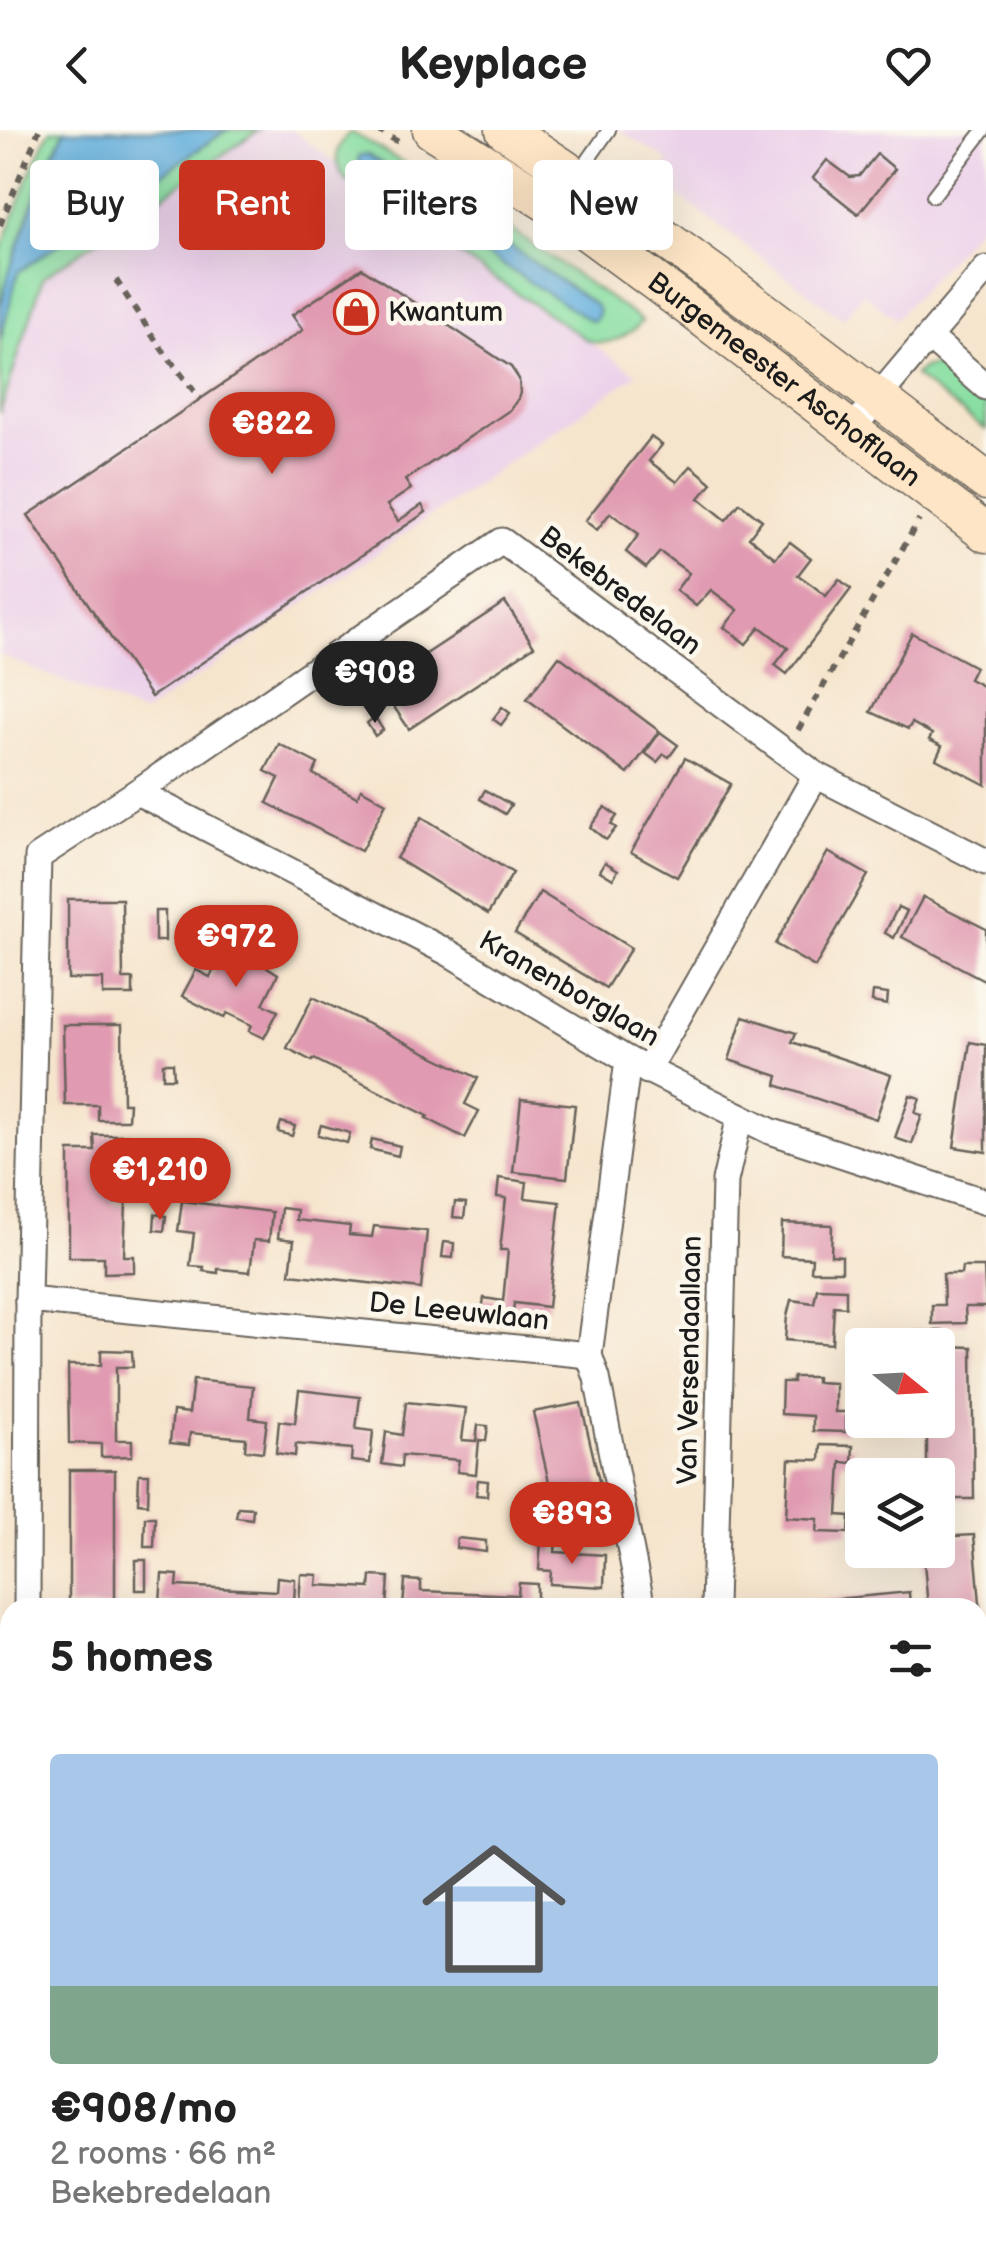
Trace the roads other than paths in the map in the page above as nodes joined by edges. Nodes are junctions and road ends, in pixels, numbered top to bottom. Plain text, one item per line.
1 (432, 130) edge
2 (506, 130) edge
3 (608, 130) edge
4 (983, 135) edge
5 (552, 160) edge
6 (588, 160) edge
7 (533, 195) edge
8 (933, 196) dead end
9 (673, 246) edge
10 (610, 250) edge
11 (986, 269) edge
12 (930, 338) junction
13 (986, 387) edge
14 (878, 396) junction
15 (852, 430) junction
16 (986, 481) edge
17 (986, 532) edge
18 (816, 775) junction
19 (137, 792) junction
20 (986, 862) edge
21 (638, 1066) junction
22 (740, 1116) junction
23 (986, 1202) edge
24 (28, 1300) junction
25 (589, 1355) junction
26 (28, 1598) edge
27 (640, 1598) edge
28 (714, 1598) edge

1 - 7 street, Burgemeester Aschofflaan
2 - 5 street, Burgemeester Aschofflaan
3 - 6 lane
4 - 8 lane
9 - 14 street, Burgemeester Aschofflaan
10 - 15 street, Burgemeester Aschofflaan
11 - 12 street
12 - 13 street
12 - 14 street
14 - 15 street
14 - 16 street, Burgemeester Aschofflaan
15 - 17 street, Burgemeester Aschofflaan
18 - 19 street, Bekebredelaan
18 - 20 street, Bekebredelaan
18 - 21 street
19 - 21 street, Kranenborglaan
19 - 24 street
21 - 22 street, Kranenborglaan
21 - 25 street
22 - 23 street, Kranenborglaan
22 - 28 street, Van Versendaallaan
24 - 25 street, De Leeuwlaan
24 - 26 street
25 - 27 street

